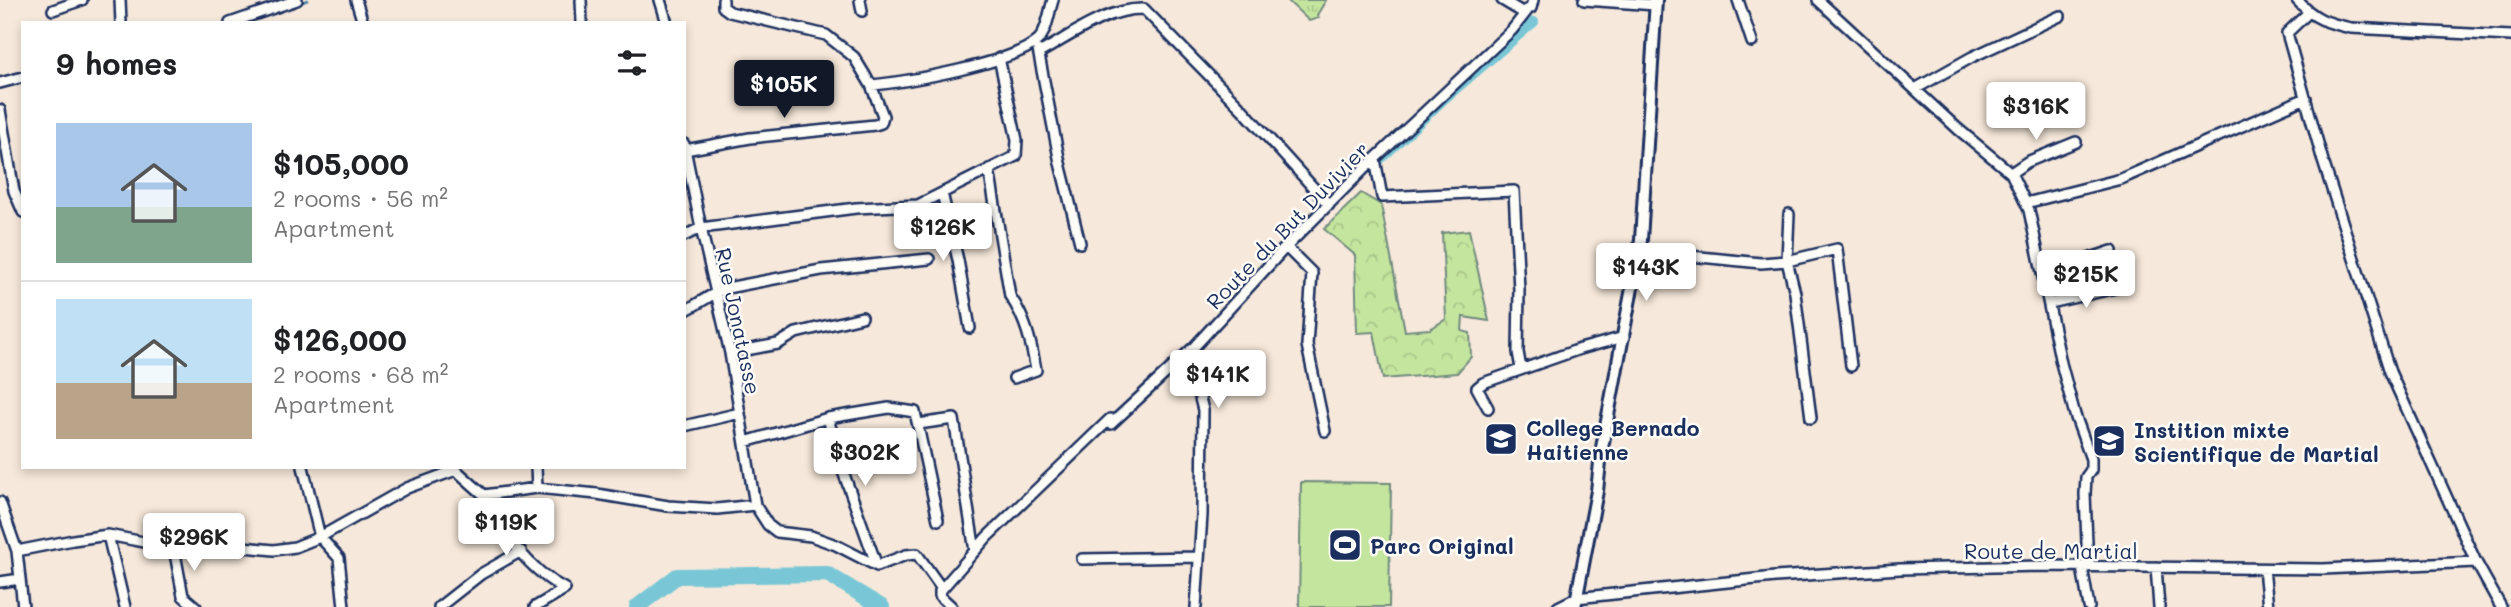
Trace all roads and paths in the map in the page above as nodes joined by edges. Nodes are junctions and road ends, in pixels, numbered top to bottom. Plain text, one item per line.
1 (82, 0) edge
2 (120, 0) edge
3 (298, 0) edge
4 (356, 0) edge
5 (582, 0) edge
6 (660, 0) edge
7 (723, 0) edge
8 (860, 0) edge
9 (1053, 0) edge
10 (1502, 0) edge
11 (1584, 0) edge
12 (1738, 0) edge
13 (1818, 0) edge
14 (2297, 0) edge
15 (1656, 3) edge
16 (275, 4) edge
17 (1533, 4) edge
18 (1514, 8) edge
19 (52, 10) dead end
20 (862, 11) dead end
21 (2308, 13) junction
22 (2060, 16) dead end
23 (121, 21) edge
24 (235, 21) edge
25 (362, 21) edge
26 (582, 21) edge
27 (666, 21) edge
28 (2511, 36) edge
29 (1037, 41) junction
30 (1752, 42) dead end
31 (1039, 53) junction
32 (999, 58) junction
33 (21, 78) edge
34 (0, 83) edge
35 (871, 85) junction
36 (1915, 89) junction
37 (2306, 98) junction
38 (0, 110) edge
39 (2076, 142) dead end
40 (686, 150) edge
41 (1375, 159) junction
42 (989, 169) junction
43 (687, 170) edge
44 (2011, 173) junction
45 (942, 193) junction
46 (2026, 203) junction
47 (1329, 205) junction
48 (21, 207) edge
49 (1789, 214) dead end
50 (701, 228) junction
51 (686, 235) edge
52 (1080, 243) dead end
53 (1286, 247) junction
54 (1639, 251) junction
55 (2112, 251) dead end
56 (929, 259) dead end
57 (1787, 261) junction
58 (2043, 268) junction
59 (2116, 288) dead end
60 (717, 291) junction
61 (2049, 303) junction
62 (686, 310) edge
63 (862, 317) dead end
64 (970, 328) dead end
65 (1624, 337) junction
66 (1188, 352) junction
67 (730, 353) junction
68 (1851, 366) dead end
69 (1521, 369) junction
70 (1014, 378) dead end
71 (1488, 408) dead end
72 (740, 413) junction
73 (828, 418) junction
74 (1811, 418) dead end
75 (918, 424) junction
76 (686, 426) edge
77 (1325, 431) dead end
78 (745, 442) junction
79 (303, 469) edge
80 (455, 469) edge
81 (536, 469) edge
82 (537, 488) junction
83 (484, 495) junction
84 (0, 502) edge
85 (755, 505) junction
86 (938, 520) dead end
87 (108, 536) junction
88 (320, 537) junction
89 (174, 548) junction
90 (17, 551) junction
91 (521, 551) junction
92 (975, 551) junction
93 (1198, 557) junction
94 (1082, 559) dead end
95 (2476, 562) junction
96 (877, 566) junction
97 (2085, 567) junction
98 (2156, 567) junction
99 (2263, 569) junction
100 (20, 579) junction
101 (0, 582) edge
102 (942, 594) junction
103 (183, 596) junction
104 (1575, 603) edge
105 (23, 607) edge
106 (125, 607) edge
107 (187, 607) edge
108 (196, 607) edge
109 (344, 607) edge
110 (439, 607) edge
111 (535, 607) edge
112 (952, 607) edge
113 (1196, 607) edge
114 (1558, 607) edge
115 (2089, 607) edge
116 (2159, 607) edge
117 (2268, 607) edge
118 (2501, 607) edge

1 - 19 street
2 - 23 street
3 - 16 street
4 - 25 street
5 - 26 street
6 - 27 street
7 - 35 street
8 - 20 street
9 - 29 street
10 - 18 street
11 - 15 street
12 - 30 street
13 - 36 street
14 - 21 street
15 - 54 main road
16 - 24 street
17 - 18 street
18 - 41 street, Route du But Duvivier
21 - 28 street
21 - 37 street
22 - 36 street
29 - 31 street
29 - 32 street
31 - 47 street
31 - 52 street
32 - 35 street
32 - 42 street
33 - 34 street
35 - 40 street
36 - 44 street
37 - 46 street
37 - 95 street
38 - 48 street
39 - 44 street
41 - 47 street, Route du But Duvivier
41 - 69 street
42 - 45 street
42 - 70 street
43 - 50 street, Rue Jonatasse
44 - 46 street
45 - 50 street
45 - 64 street
46 - 58 street
47 - 53 street, Route du But Duvivier
49 - 57 street
50 - 51 street
50 - 60 street, Rue Jonatasse
53 - 66 street, Route du But Duvivier
53 - 77 street
54 - 57 street
54 - 65 main road
55 - 58 street
56 - 60 street
57 - 68 street
57 - 74 street
58 - 61 street
59 - 61 street
60 - 62 street
60 - 67 street, Rue Jonatasse
61 - 97 street
63 - 67 street
65 - 69 street
65 - 104 main road
66 - 92 street, Route du But Duvivier
66 - 93 street
67 - 72 street, Rue Jonatasse
69 - 71 street
72 - 76 street
72 - 78 street, Rue Jonatasse
73 - 75 street
73 - 78 street
73 - 96 street
75 - 86 street
75 - 92 street
78 - 85 street, Rue Jonatasse
79 - 88 street
80 - 83 street
80 - 88 street
81 - 82 street
82 - 83 street
82 - 85 street
83 - 91 street
84 - 90 street
85 - 96 street
87 - 89 street
87 - 90 street
87 - 106 street
88 - 89 street
88 - 109 street
89 - 103 street
90 - 100 street
91 - 110 street
91 - 111 street
92 - 102 street, Route du But Duvivier
93 - 94 street
93 - 113 street
95 - 99 street, Route de Martial
95 - 118 street
96 - 102 street
97 - 98 street, Route de Martial
97 - 104 street, Route de Martial
97 - 115 street
98 - 99 street, Route de Martial
98 - 116 street
99 - 117 street
100 - 101 street
100 - 105 street
102 - 112 street
103 - 107 street
103 - 108 street
104 - 114 street

